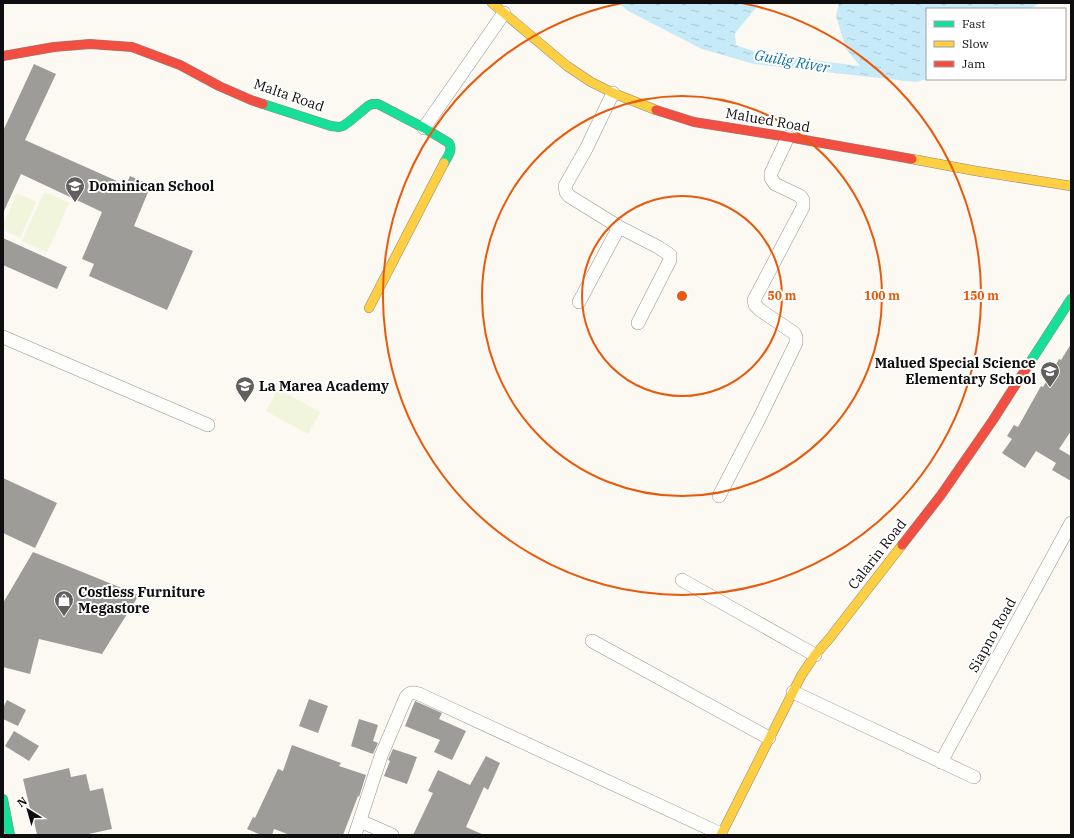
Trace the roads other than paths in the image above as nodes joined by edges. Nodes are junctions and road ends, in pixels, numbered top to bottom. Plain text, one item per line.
1 (492, 3) edge
2 (504, 13) junction
3 (3, 56) edge
4 (613, 93) junction
5 (424, 128) junction
6 (788, 137) junction
7 (1071, 186) edge
8 (619, 227) junction
9 (1071, 299) edge
10 (579, 302) dead end
11 (369, 308) dead end
12 (638, 323) dead end
13 (3, 337) edge
14 (208, 425) dead end
15 (719, 496) dead end
16 (1071, 523) edge
17 (682, 580) dead end
18 (592, 642) dead end
19 (815, 655) junction
20 (793, 692) junction
21 (768, 738) junction
22 (941, 762) junction
23 (974, 777) dead end
24 (3, 799) edge
25 (360, 821) junction
26 (721, 834) edge
27 (10, 835) edge
28 (355, 835) edge
29 (392, 835) edge

1 - 2 street, Malued Road
2 - 4 street, Malued Road
2 - 5 street
3 - 5 street, Malta Road
4 - 6 street, Malued Road
4 - 8 street
5 - 11 street, Malta Road
6 - 7 street, Malued Road
6 - 15 street
8 - 10 street
8 - 12 street
9 - 19 street, Calarin Road
13 - 14 street
16 - 22 street, Siapno Road
17 - 19 street
18 - 21 street
19 - 20 street, Calarin Road
20 - 21 street, Calarin Road
20 - 22 street
21 - 26 street, Calarin Road
22 - 23 street
24 - 27 street
25 - 26 street
25 - 28 street
25 - 29 street

